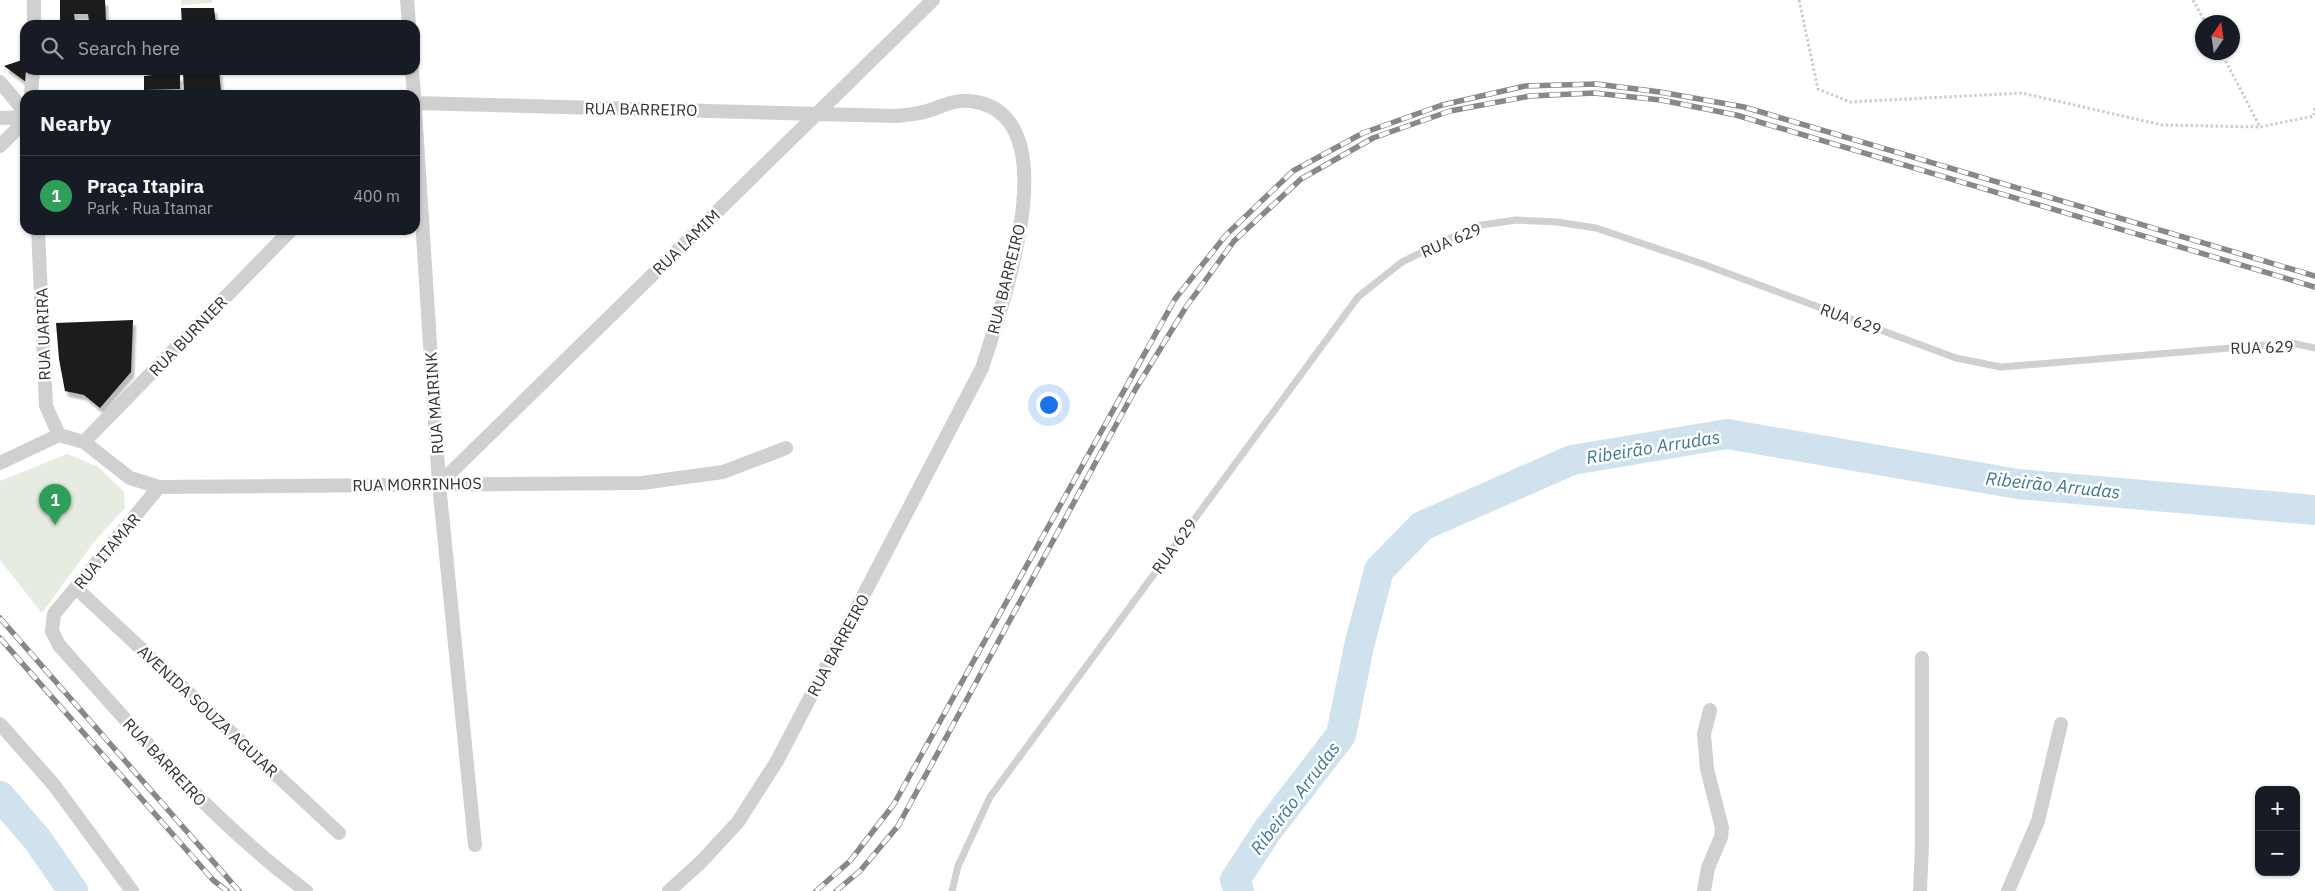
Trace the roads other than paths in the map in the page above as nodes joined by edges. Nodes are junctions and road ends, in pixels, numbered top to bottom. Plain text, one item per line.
1 (34, 0) edge
2 (407, 0) edge
3 (933, 0) edge
4 (34, 20) edge
5 (409, 20) edge
6 (33, 75) edge
7 (412, 75) edge
8 (0, 82) edge
9 (31, 90) edge
10 (414, 90) edge
11 (420, 103) edge
12 (20, 106) edge
13 (817, 114) junction
14 (0, 118) edge
15 (20, 119) edge
16 (20, 124) edge
17 (0, 146) edge
18 (420, 188) edge
19 (38, 235) edge
20 (286, 235) edge
21 (2315, 348) edge
22 (59, 435) junction
23 (84, 442) junction
24 (786, 448) dead end
25 (0, 463) edge
26 (439, 484) junction
27 (160, 487) junction
28 (76, 588) junction
29 (54, 614) joint
30 (1922, 658) dead end
31 (1710, 710) dead end
32 (0, 724) edge
33 (2061, 724) dead end
34 (339, 833) dead end
35 (475, 845) dead end
36 (132, 891) edge
37 (306, 891) edge
38 (669, 891) edge
39 (952, 891) edge
40 (1704, 891) edge
41 (1920, 891) edge
42 (2008, 891) edge

1 - 4 street
2 - 5 street
3 - 13 street, RUA LAMIM
6 - 9 street
7 - 10 street
8 - 12 street
11 - 13 street, RUA BARREIRO
13 - 26 street, RUA LAMIM
13 - 38 street, RUA BARREIRO
14 - 15 street
16 - 17 street
18 - 26 street, RUA MAIRINK
19 - 22 street, RUA UARIRA
20 - 23 street, RUA BURNIER
21 - 39 lane, RUA 629
22 - 23 street, RUA MORRINHOS
22 - 25 street
23 - 27 street, RUA MORRINHOS
24 - 26 street, RUA MORRINHOS
26 - 27 street, RUA MORRINHOS
26 - 35 street, RUA MAIRINK
27 - 28 street, RUA ITAMAR
28 - 29 street, RUA ITAMAR
28 - 34 street, AVENIDA SOUZA AGUIAR
29 - 37 street, RUA BARREIRO
30 - 41 street
31 - 40 street
32 - 36 street
33 - 42 street

